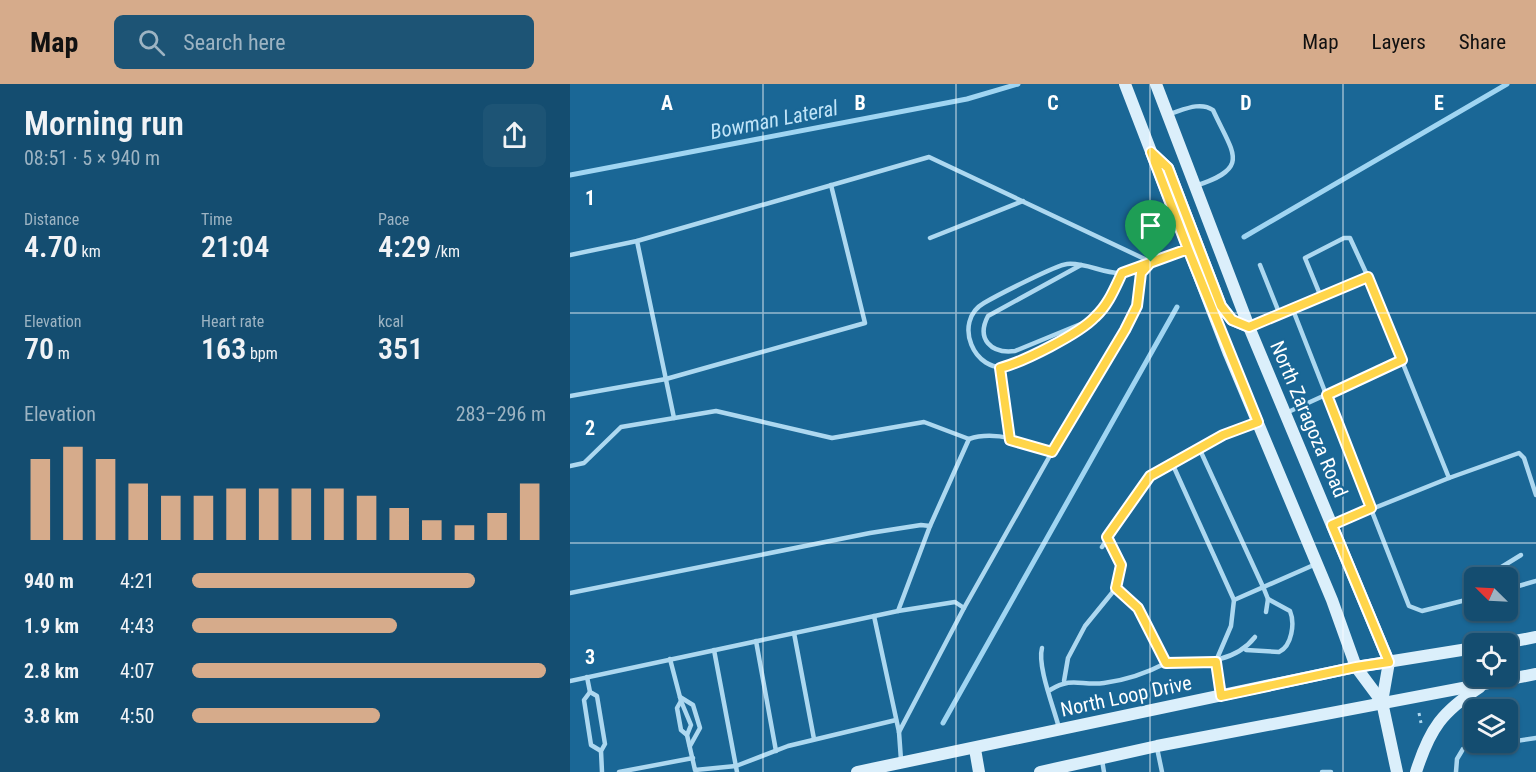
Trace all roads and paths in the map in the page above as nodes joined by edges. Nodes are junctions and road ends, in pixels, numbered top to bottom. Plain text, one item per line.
1 (1156, 84) edge
2 (1126, 88) edge
3 (1169, 114) junction
4 (1151, 152) junction
5 (831, 185) junction
6 (1195, 186) junction
7 (1023, 201) junction
8 (930, 238) dead end
9 (637, 241) junction
10 (1188, 249) junction
11 (570, 255) edge
12 (1151, 262) junction
13 (1260, 265) dead end
14 (1081, 266) junction
15 (1122, 273) junction
16 (1368, 277) junction
17 (1321, 297) junction
18 (1293, 310) junction
19 (1280, 315) junction
20 (1094, 319) junction
21 (1249, 327) junction
22 (1402, 360) junction
23 (1000, 368) junction
24 (666, 379) junction
25 (1327, 395) junction
26 (570, 396) edge
27 (1286, 413) junction
28 (674, 418) junction
29 (1258, 422) junction
30 (969, 439) junction
31 (1010, 440) junction
32 (1200, 450) junction
33 (1052, 452) junction
34 (1172, 463) junction
35 (570, 466) edge
36 (1449, 478) junction
37 (1536, 495) edge
38 (1371, 508) junction
39 (1332, 525) junction
40 (930, 526) junction
41 (1107, 537) junction
42 (1102, 547) dead end
43 (1521, 555) dead end
44 (1316, 564) junction
45 (1503, 567) edge
46 (1536, 581) edge
47 (1518, 586) edge
48 (1116, 588) junction
49 (1264, 589) junction
50 (570, 593) edge
51 (1268, 599) junction
52 (1234, 600) junction
53 (1464, 600) edge
54 (964, 608) junction
55 (898, 610) junction
56 (1266, 612) dead end
57 (874, 615) junction
58 (794, 633) junction
59 (1256, 637) dead end
60 (1536, 637) edge
61 (1518, 640) edge
62 (756, 641) junction
63 (1042, 648) dead end
64 (714, 650) junction
65 (1246, 650) junction
66 (1464, 650) edge
67 (670, 659) junction
68 (1216, 662) junction
69 (1389, 662) junction
70 (1166, 663) junction
71 (1356, 667) junction
72 (1536, 674) edge
73 (587, 677) junction
74 (1518, 677) edge
75 (570, 681) edge
76 (1065, 681) junction
77 (1467, 687) edge
78 (1480, 687) edge
79 (1050, 690) junction
80 (591, 692) junction
81 (1221, 696) junction
82 (680, 699) junction
83 (1382, 702) junction
84 (1419, 713) dead end
85 (896, 720) junction
86 (1421, 723) dead end
87 (1059, 731) junction
88 (899, 732) junction
89 (687, 735) junction
90 (1536, 738) edge
91 (814, 740) junction
92 (690, 746) junction
93 (1157, 746) junction
94 (975, 749) junction
95 (602, 751) junction
96 (776, 751) junction
97 (693, 758) junction
98 (1101, 758) junction
99 (901, 764) junction
100 (737, 769) edge
101 (602, 772) edge
102 (619, 772) edge
103 (858, 772) edge
104 (979, 772) edge
105 (1040, 772) edge
106 (1104, 772) edge
107 (1162, 772) edge
108 (1322, 772) edge
109 (1331, 772) edge
110 (1398, 772) edge
111 (1416, 772) edge
112 (1456, 772) edge

1 - 3 main road, North Zaragoza Road
2 - 4 main road
3 - 6 main road, North Zaragoza Road
3 - 6 lane
4 - 10 main road
4 - 21 main road
5 - 7 lane
5 - 9 lane
5 - 24 lane
6 - 21 main road, North Zaragoza Road
7 - 8 lane
7 - 12 lane
9 - 11 lane
9 - 24 lane
10 - 12 lane
10 - 29 main road
12 - 15 lane
12 - 33 lane
13 - 19 lane
14 - 15 lane
14 - 20 lane
14 - 23 lane
15 - 20 lane
16 - 17 lane
16 - 17 lane
16 - 22 lane
17 - 18 lane
18 - 19 lane
18 - 25 lane
19 - 21 lane
20 - 23 lane
21 - 27 main road, North Zaragoza Road
22 - 25 lane
22 - 36 lane
23 - 31 lane
24 - 26 lane
24 - 28 lane
25 - 27 lane
25 - 38 lane
27 - 39 main road, North Zaragoza Road
28 - 30 lane
28 - 35 lane
29 - 32 lane
29 - 44 main road
30 - 31 lane
30 - 40 lane
31 - 33 lane
32 - 34 lane
32 - 49 lane
33 - 54 lane
34 - 41 lane
34 - 52 lane
36 - 37 lane
36 - 38 lane
38 - 39 lane
38 - 53 lane
39 - 69 main road, North Zaragoza Road
40 - 50 lane
40 - 55 lane
41 - 42 lane
41 - 48 lane
43 - 45 lane
44 - 49 lane
44 - 71 main road
46 - 47 lane
48 - 70 lane
48 - 76 lane
49 - 51 lane
49 - 52 lane
51 - 56 lane
51 - 65 lane
52 - 68 lane
54 - 55 lane
54 - 88 lane
55 - 57 lane
57 - 58 lane
57 - 85 lane
58 - 62 lane
58 - 91 lane
59 - 65 lane
60 - 61 main road
62 - 64 lane
62 - 96 lane
63 - 79 lane
64 - 67 lane
64 - 100 lane
65 - 68 lane
66 - 69 main road, North Loop Drive
67 - 73 lane
67 - 82 lane
68 - 70 lane
68 - 81 lane
69 - 71 main road, North Loop Drive
69 - 83 main road
70 - 76 lane
71 - 81 main road, North Loop Drive
71 - 83 main road
72 - 74 main road
73 - 75 lane
73 - 80 lane
76 - 79 lane
77 - 83 main road
78 - 111 main road
79 - 87 lane
80 - 95 lane
80 - 95 lane
81 - 87 main road, North Loop Drive
82 - 89 lane
82 - 89 lane
82 - 92 lane
83 - 93 main road
83 - 110 main road
84 - 86 path
85 - 88 lane
85 - 91 lane
87 - 94 main road, North Loop Drive
88 - 99 lane
89 - 92 lane
90 - 112 lane
91 - 96 lane
92 - 97 lane
93 - 98 main road
93 - 107 lane
94 - 99 main road, North Loop Drive
94 - 104 main road
95 - 101 lane
96 - 100 lane
97 - 100 lane
97 - 102 lane
98 - 105 main road
98 - 106 lane
99 - 103 main road, North Loop Drive
108 - 109 lane

